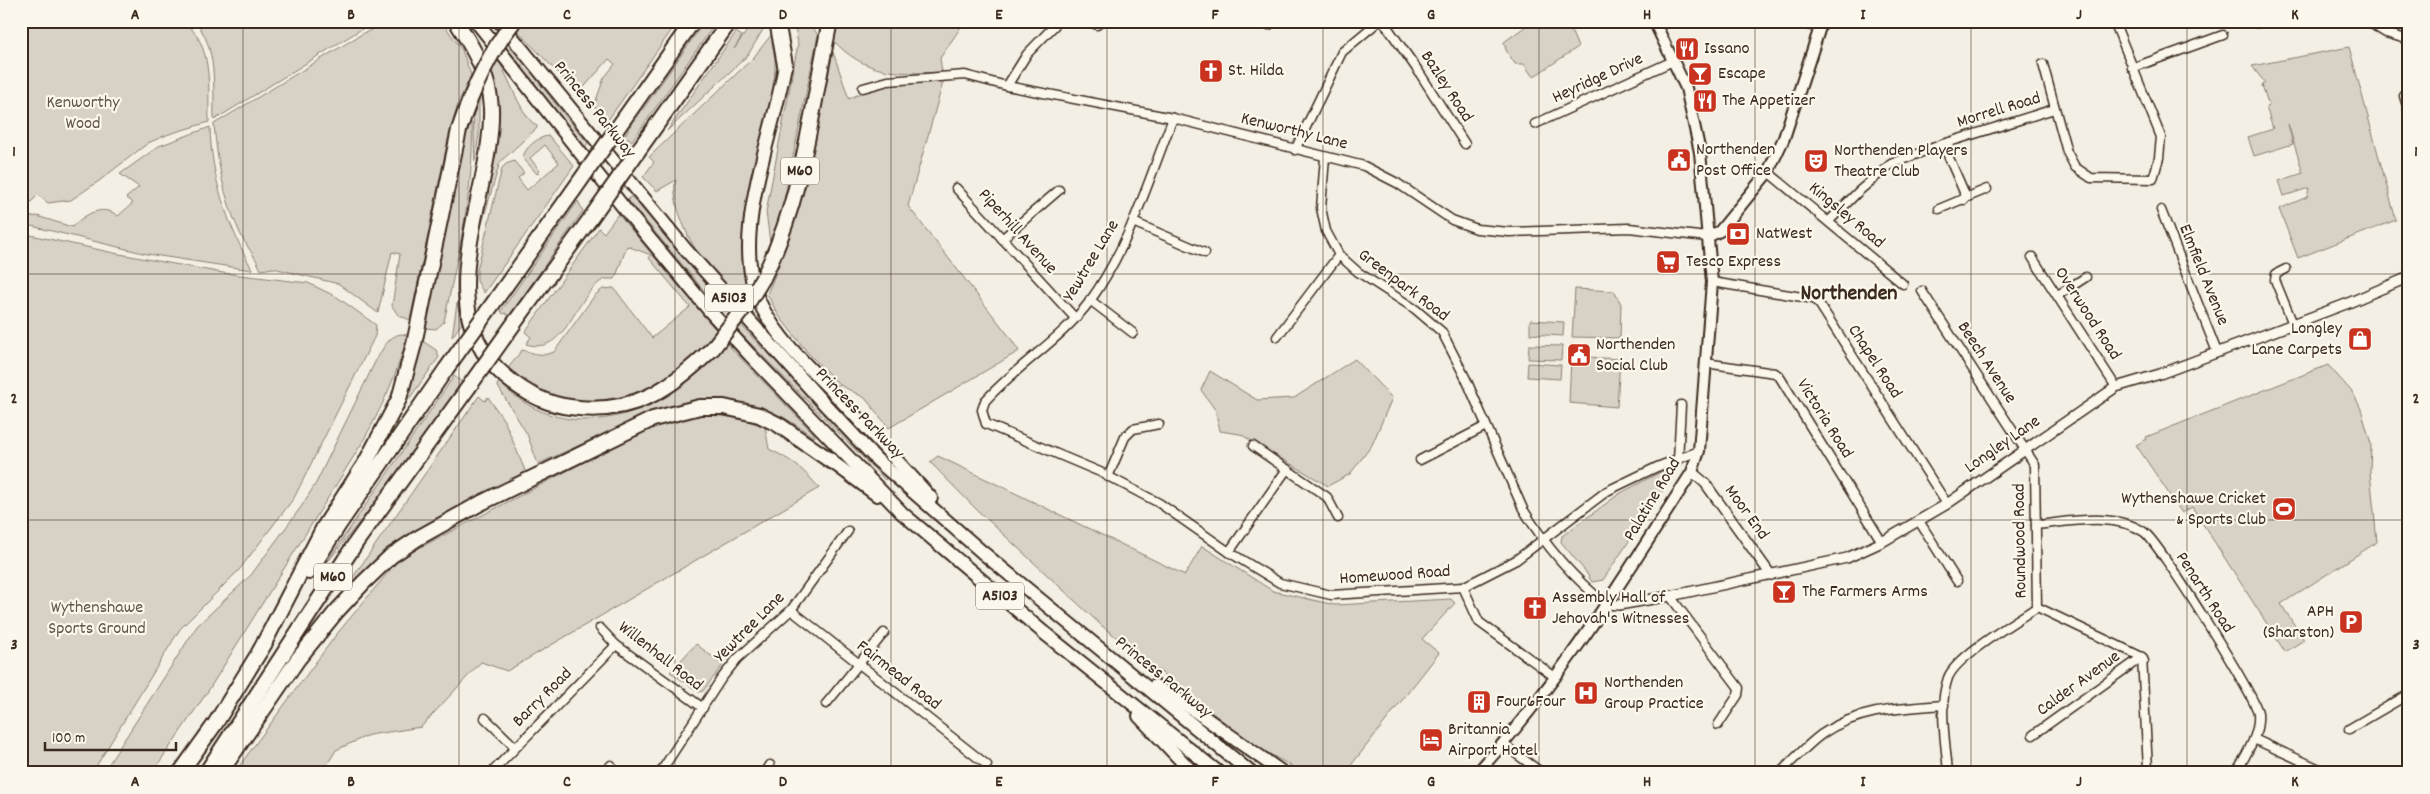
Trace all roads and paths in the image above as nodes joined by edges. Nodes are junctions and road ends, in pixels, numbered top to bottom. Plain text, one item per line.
1 (456, 21) edge
2 (476, 21) edge
3 (499, 21) edge
4 (514, 21) edge
5 (693, 21) edge
6 (777, 21) edge
7 (830, 21) edge
8 (1059, 21) edge
9 (1087, 21) edge
10 (1102, 21) edge
11 (1379, 21) edge
12 (1383, 21) edge
13 (1654, 21) edge
14 (1790, 21) edge
15 (2114, 21) edge
16 (2367, 21) edge
17 (729, 22) edge
18 (1821, 25) edge
19 (2223, 35) dead end
20 (2409, 40) edge
21 (1673, 62) junction
22 (2042, 64) dead end
23 (785, 65) joint
24 (2132, 68) junction
25 (2409, 85) edge
26 (1006, 86) junction
27 (863, 88) dead end
28 (2054, 109) junction
29 (2409, 114) edge
30 (1173, 118) junction
31 (1536, 124) dead end
32 (1465, 144) dead end
33 (1942, 144) junction
34 (1295, 150) junction
35 (1325, 157) junction
36 (1768, 172) junction
37 (956, 188) dead end
38 (1988, 189) dead end
39 (1059, 190) dead end
40 (1964, 200) junction
41 (1939, 209) dead end
42 (2160, 210) dead end
43 (1829, 221) junction
44 (1133, 222) junction
45 (1707, 237) junction
46 (1002, 239) junction
47 (1205, 253) dead end
48 (1339, 255) junction
49 (2032, 257) dead end
50 (2286, 269) dead end
51 (2409, 277) edge
52 (2086, 278) dead end
53 (1712, 282) junction
54 (1904, 284) dead end
55 (1922, 291) dead end
56 (2058, 295) junction
57 (1090, 300) junction
58 (1075, 318) junction
59 (2293, 324) junction
60 (1134, 332) dead end
61 (1277, 337) dead end
62 (2217, 352) junction
63 (1705, 363) junction
64 (2116, 387) junction
65 (1681, 405) dead end
66 (1159, 424) dead end
67 (1486, 426) junction
68 (1006, 432) joint
69 (1252, 446) dead end
70 (1699, 451) junction
71 (2025, 451) junction
72 (1420, 460) dead end
73 (1678, 460) junction
74 (831, 461) joint
75 (1287, 469) junction
76 (1692, 472) junction
77 (1108, 476) junction
78 (1947, 504) junction
79 (902, 513) junction
80 (1338, 518) dead end
81 (1919, 521) junction
82 (2036, 525) junction
83 (848, 532) dead end
84 (1545, 539) junction
85 (1882, 542) junction
86 (982, 552) junction
87 (1229, 552) junction
88 (1771, 575) junction
89 (1957, 580) dead end
90 (1463, 587) junction
91 (1670, 596) junction
92 (1606, 604) junction
93 (2037, 607) junction
94 (791, 610) junction
95 (600, 628) dead end
96 (884, 633) dead end
97 (616, 645) junction
98 (260, 651) junction
99 (2142, 657) junction
100 (858, 664) junction
101 (1118, 664) junction
102 (2148, 673) dead end
103 (1101, 676) junction
104 (1555, 677) junction
105 (2409, 694) edge
106 (826, 704) dead end
107 (1944, 705) junction
108 (703, 708) junction
109 (485, 718) dead end
110 (1718, 726) dead end
111 (2349, 728) dead end
112 (2033, 735) dead end
113 (2254, 739) junction
114 (1503, 744) junction
115 (515, 747) junction
116 (611, 765) dead end
117 (770, 765) dead end
118 (988, 765) dead end
119 (2145, 771) edge
120 (180, 773) edge
121 (206, 773) edge
122 (220, 773) edge
123 (491, 773) edge
124 (605, 773) edge
125 (660, 773) edge
126 (765, 773) edge
127 (1193, 773) edge
128 (1219, 773) edge
129 (1251, 773) edge
130 (1283, 773) edge
131 (1477, 773) edge
132 (1542, 773) edge
133 (1780, 773) edge
134 (1948, 773) edge
135 (2156, 773) edge
136 (2236, 773) edge
137 (2328, 773) edge

1 - 7 highway, M60, bridge
2 - 79 highway, A5103
3 - 86 highway, Princess Parkway / A5103
4 - 98 highway, M60, bridge
5 - 98 highway, M60, bridge
6 - 23 highway
8 - 26 street
9 - 10 street
11 - 34 street
12 - 32 street, Bazley Road
13 - 21 main road, Palatine Road
14 - 18 street
15 - 24 street
16 - 20 street
17 - 121 highway, M60, bridge
18 - 36 main road
19 - 24 street
21 - 31 street, Heyridge Drive
21 - 45 main road, Palatine Road
22 - 28 street, Morrell Road
23 - 86 highway
24 - 28 street, Morrell Road
25 - 29 street
26 - 27 street, Kenworthy Lane
26 - 30 street, Kenworthy Lane
28 - 33 street, Morrell Road
30 - 34 street, Kenworthy Lane
30 - 44 street, Yewtree Lane
33 - 40 street
33 - 43 street, Morrell Road
34 - 35 street, Kenworthy Lane
35 - 45 street, Kenworthy Lane
35 - 48 street, Greenpark Road
36 - 43 street, Kingsley Road
36 - 45 main road
37 - 46 street, Piperhill Avenue
38 - 40 street
39 - 46 street
40 - 41 street
42 - 62 street, Elmfield Avenue
43 - 54 street, Kingsley Road
44 - 47 street
44 - 57 street, Yewtree Lane
45 - 53 main road, Palatine Road
46 - 58 street, Piperhill Avenue
48 - 61 street
48 - 67 street, Greenpark Road
49 - 56 street, Overwood Road
50 - 59 street
51 - 59 street, Longley Lane
52 - 56 street
53 - 63 main road, Palatine Road
53 - 78 street, Chapel Road
55 - 71 street, Beech Avenue
56 - 64 street, Overwood Road
57 - 58 street, Yewtree Lane
57 - 60 street
58 - 68 street, Yewtree Lane
59 - 62 street, Longley Lane
62 - 64 street, Longley Lane
63 - 70 main road, Palatine Road
63 - 85 street, Victoria Road
64 - 71 street, Longley Lane
65 - 73 street
66 - 77 street
67 - 72 street
67 - 84 street, Greenpark Road
68 - 77 street, Homewood Road
69 - 75 street
70 - 73 street, Homewood Road
70 - 76 main road, Palatine Road
71 - 78 street, Longley Lane
71 - 82 street, Roundwood Road
73 - 84 street, Homewood Road
74 - 79 highway
74 - 122 highway, M60
75 - 80 street
75 - 87 street
76 - 88 street, Moor End
76 - 92 main road, Palatine Road
77 - 87 street, Homewood Road
78 - 81 street, Longley Lane
79 - 103 highway, A5103
81 - 85 street, Longley Lane
81 - 89 street
82 - 93 street, Roundwood Road
82 - 113 street, Penarth Road
83 - 94 street, Yewtree Lane
84 - 90 street, Homewood Road
84 - 92 street, Greenpark Road
85 - 88 street, Longley Lane
86 - 101 highway, Princess Parkway / A5103
87 - 90 street, Homewood Road
88 - 91 street, Longley Lane
90 - 104 street
91 - 92 street, Longley Lane
91 - 110 street
92 - 104 main road, Palatine Road
93 - 99 street, Roundwood Road
93 - 107 street
94 - 100 street, Fairmead Road
94 - 108 street, Yewtree Lane
95 - 97 street, Willenhall Road
96 - 100 street
97 - 108 street, Willenhall Road
97 - 115 street, Barry Road
98 - 120 highway, M60
99 - 102 street
99 - 112 street, Calder Avenue
99 - 119 street
100 - 106 street
100 - 118 street, Fairmead Road
101 - 129 highway, Princess Parkway / A5103
101 - 130 highway
103 - 127 highway
103 - 128 highway, A5103
104 - 114 main road, Palatine Road
105 - 111 street
107 - 133 street
107 - 134 street
108 - 125 street, Yewtree Lane
109 - 115 street
113 - 136 street, Penarth Road
113 - 137 street
114 - 131 main road, Palatine Road
114 - 132 street
115 - 123 street, Barry Road
116 - 124 street
117 - 126 street
119 - 135 street

